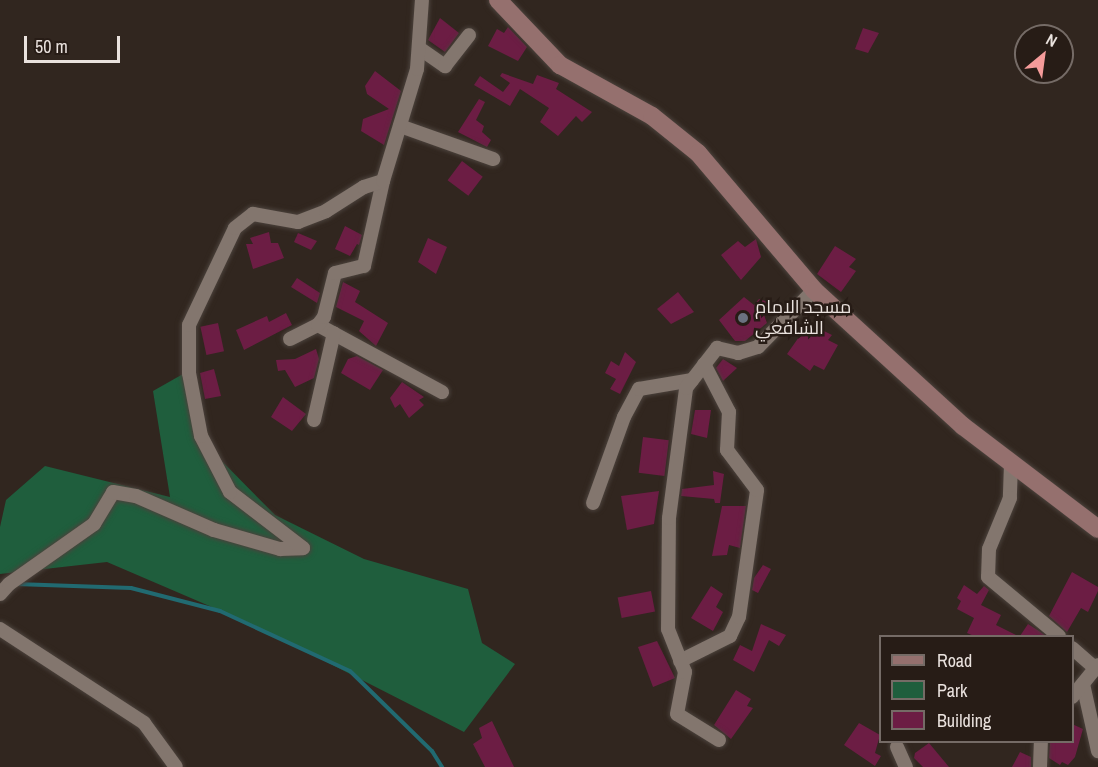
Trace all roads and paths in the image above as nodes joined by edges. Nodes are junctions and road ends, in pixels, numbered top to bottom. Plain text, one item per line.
1 (422, 0) edge
2 (498, 0) edge
3 (469, 35) dead end
4 (419, 48) junction
5 (400, 126) junction
6 (494, 159) dead end
7 (384, 181) junction
8 (814, 290) junction
9 (318, 325) junction
10 (334, 333) junction
11 (290, 339) dead end
12 (704, 364) junction
13 (692, 380) junction
14 (442, 392) dead end
15 (314, 420) dead end
16 (1011, 464) junction
17 (592, 503) dead end
18 (1098, 529) edge
19 (0, 594) edge
20 (0, 629) edge
21 (1058, 635) edge
22 (1074, 649) edge
23 (680, 661) junction
24 (1097, 666) edge
25 (1083, 684) junction
26 (1074, 694) edge
27 (719, 740) dead end
28 (1041, 743) edge
29 (897, 747) dead end
30 (1098, 751) edge
31 (176, 767) edge
32 (906, 767) edge
33 (1040, 767) edge

1 - 4 street
2 - 8 street
3 - 4 street
4 - 5 street
5 - 6 street
5 - 7 street
7 - 9 street
7 - 19 street
8 - 12 street
8 - 16 street
9 - 10 street
9 - 11 street
10 - 14 street
10 - 15 street
12 - 13 street
12 - 23 street
13 - 17 street
13 - 23 street
16 - 18 street
16 - 21 street
20 - 31 street
22 - 24 street
23 - 27 street
24 - 25 street
25 - 26 street
25 - 30 street
28 - 33 street
29 - 32 street

